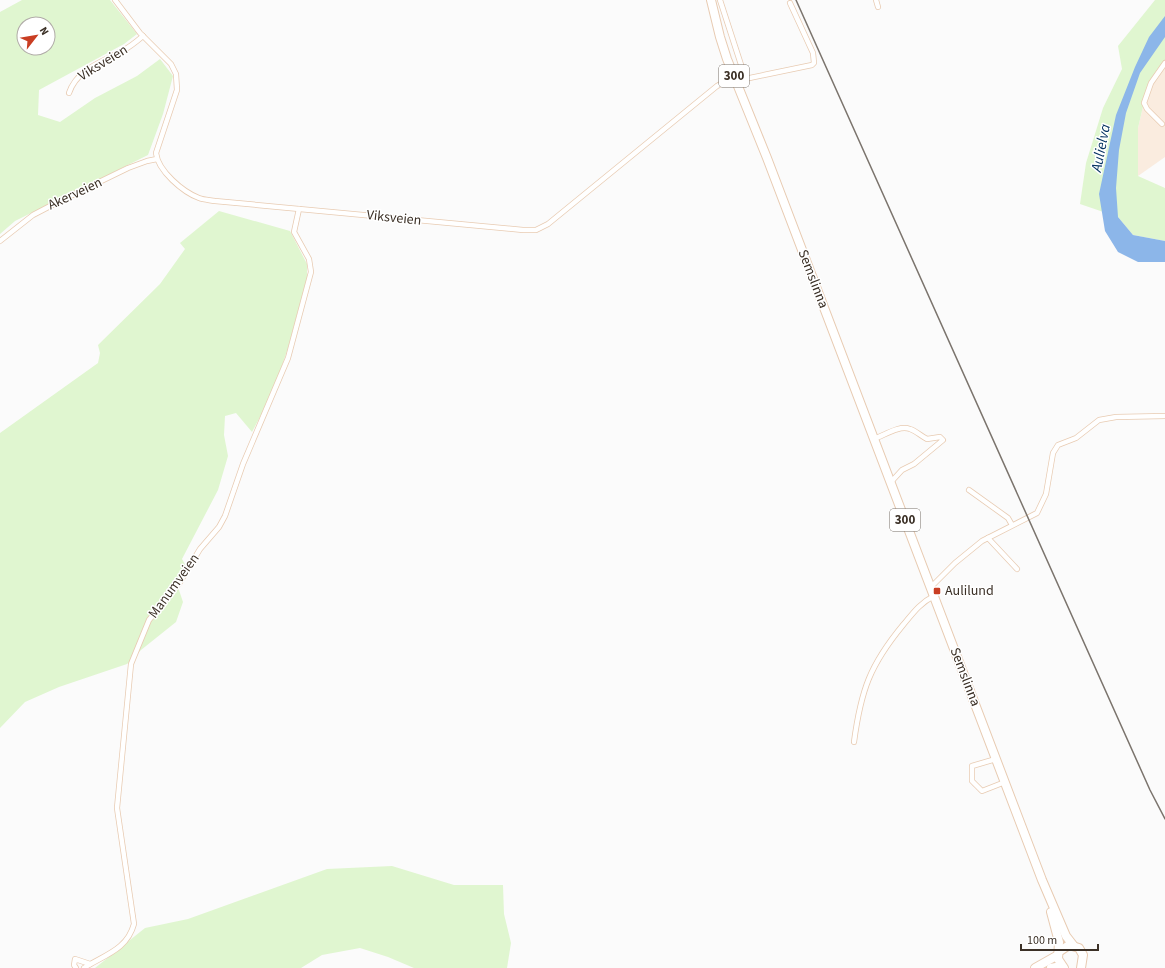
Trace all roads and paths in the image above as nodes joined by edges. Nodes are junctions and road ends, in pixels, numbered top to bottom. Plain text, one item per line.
1 (115, 0) edge
2 (711, 0) edge
3 (720, 0) edge
4 (876, 0) edge
5 (790, 3) dead end
6 (878, 7) dead end
7 (143, 36) junction
8 (1165, 63) edge
9 (740, 78) junction
10 (69, 93) dead end
11 (1162, 124) dead end
12 (157, 159) junction
13 (299, 209) junction
14 (0, 241) edge
15 (1165, 416) edge
16 (874, 439) junction
17 (891, 482) junction
18 (969, 490) dead end
19 (1012, 526) junction
20 (988, 538) junction
21 (1017, 569) dead end
22 (931, 587) junction
23 (934, 596) junction
24 (854, 742) dead end
25 (996, 759) junction
26 (1005, 782) junction
27 (1042, 880) junction
28 (1073, 945) junction
29 (1059, 953) junction
30 (90, 964) junction
31 (1062, 967) edge
32 (1080, 967) edge
33 (76, 968) edge
34 (84, 968) edge
35 (1035, 968) edge
36 (1051, 968) edge

1 - 7 street, Viksveien
2 - 9 main road, Semslinna / 300
3 - 9 street, Semslinna
4 - 6 street
5 - 9 street
7 - 10 street, Viksveien
7 - 12 street, Viksveien
8 - 11 street
9 - 13 street, Viksveien
9 - 16 main road, Semslinna / 300
12 - 13 street, Viksveien
12 - 14 street, Akerveien
13 - 30 street, Manumveien
15 - 19 street
16 - 17 main road, Semslinna / 300
16 - 17 street
17 - 22 main road, Semslinna / 300
18 - 19 street
19 - 20 street
20 - 21 street
20 - 22 street
22 - 23 main road, Semslinna / 300
23 - 24 street
23 - 25 main road, Semslinna / 300
25 - 26 main road, Semslinna / 300
25 - 26 street
26 - 27 main road, Semslinna / 300
27 - 28 main road, Semslinna / 300
27 - 29 main road, Semslinna / 300
28 - 29 main road
28 - 32 main road, Semslinna / 300
29 - 31 main road, Semslinna / 300
29 - 35 main road
30 - 33 street, Manumveien
30 - 34 street, Manumveien
31 - 36 main road

